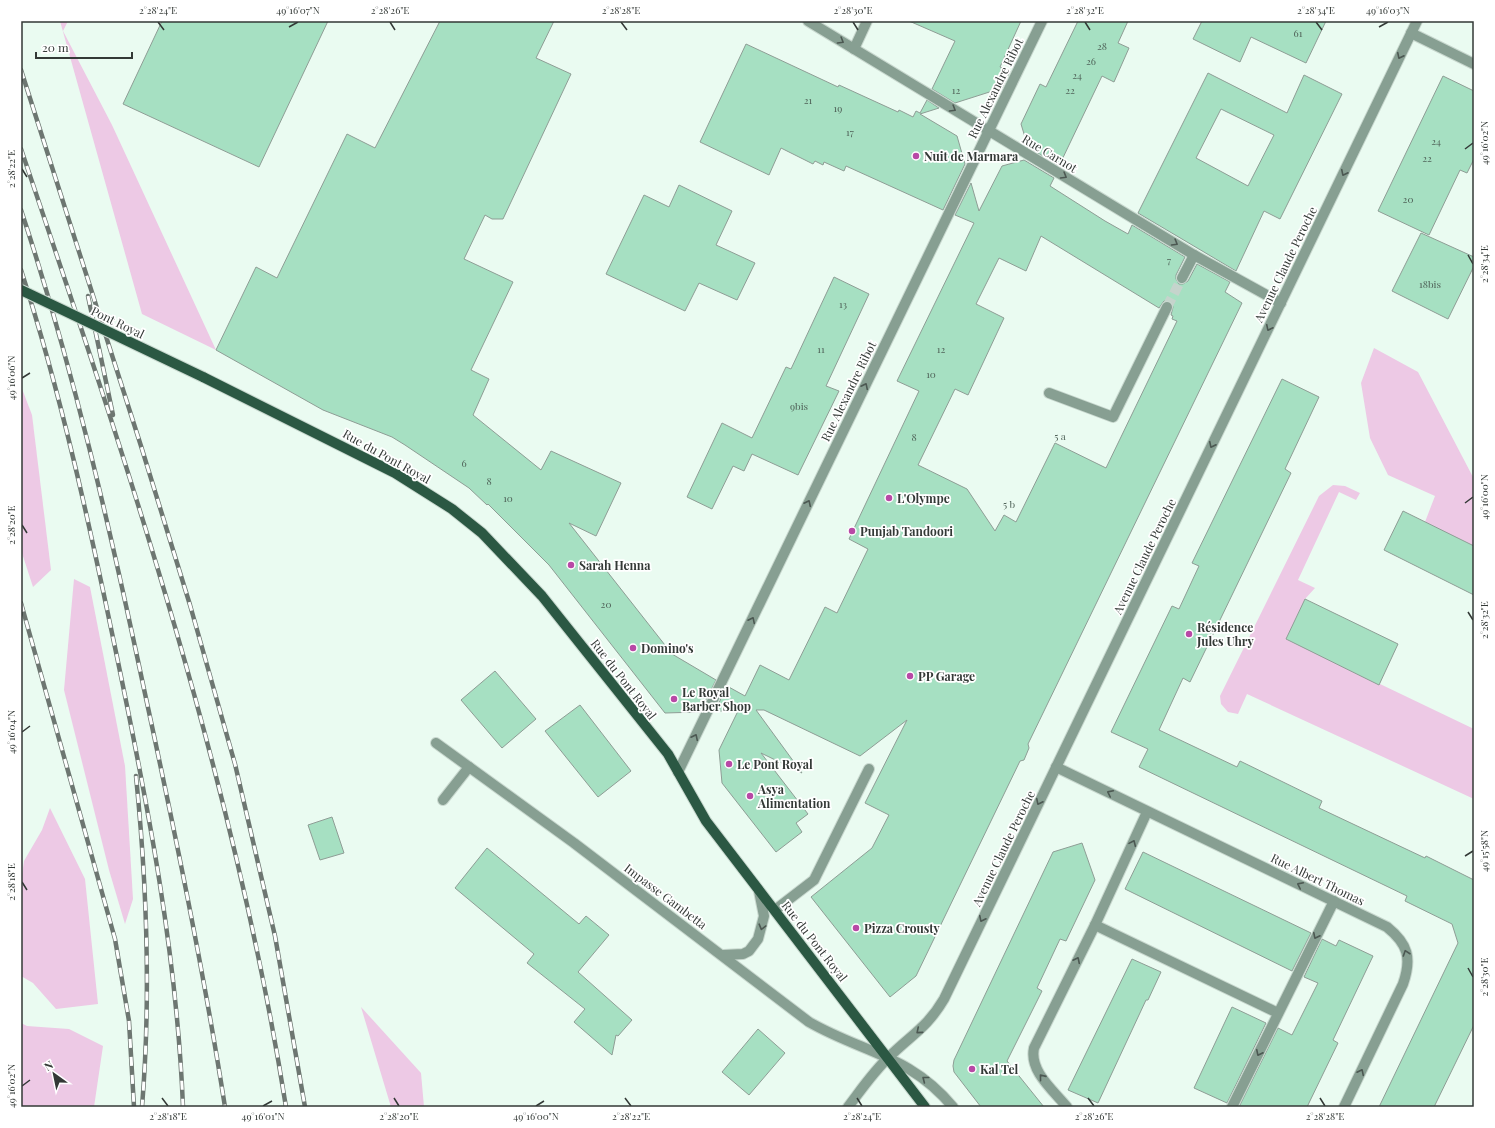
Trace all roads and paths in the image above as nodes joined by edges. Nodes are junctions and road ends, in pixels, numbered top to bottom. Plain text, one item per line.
1 (808, 21) edge
2 (867, 21) edge
3 (1042, 21) edge
4 (1417, 21) edge
5 (1411, 34) junction
6 (854, 49) junction
7 (1474, 64) edge
8 (989, 131) junction
9 (1194, 255) junction
10 (1182, 278) tunnel mouth
11 (21, 290) edge
12 (1281, 303) junction
13 (1167, 307) tunnel mouth
14 (203, 377) joint
15 (1049, 393) dead end
16 (436, 743) dead end
17 (469, 767) junction
18 (1056, 767) junction
19 (869, 769) dead end
20 (678, 772) junction
21 (443, 800) dead end
22 (1146, 812) junction
23 (758, 889) junction
24 (1334, 901) junction
25 (775, 910) junction
26 (1095, 926) junction
27 (723, 955) junction
28 (1278, 1013) junction
29 (888, 1057) junction
30 (848, 1107) edge
31 (926, 1107) edge
32 (953, 1107) edge
33 (1067, 1107) edge
34 (1232, 1107) edge
35 (1344, 1107) edge

1 -> 6 street, Rue Carnot
2 - 6 street
3 - 8 street, Rue Alexandre Ribot
4 - 5 street, Avenue Claude Peroche
5 - 7 street
5 -> 12 street, Avenue Claude Peroche
6 -> 8 street, Rue Carnot
8 -> 9 street, Rue Carnot
20 -> 8 street, Rue Alexandre Ribot
9 - 10 street
9 - 12 street, Rue Carnot
11 - 14 main road, Pont Royal, bridge
12 -> 18 street, Avenue Claude Peroche
13 - 15 street
14 - 20 main road, Rue du Pont Royal
16 - 17 street, Impasse Gambetta
17 - 21 street
17 - 27 street, Impasse Gambetta
22 -> 18 street, Rue Albert Thomas
18 -> 29 street, Avenue Claude Peroche
19 - 25 street
20 - 23 main road, Rue du Pont Royal
24 -> 22 street, Rue Albert Thomas
26 -> 22 street
23 - 25 main road, Rue du Pont Royal
23 -> 27 street
24 -> 28 street
35 -> 24 street, Rue Albert Thomas
25 - 29 main road, Rue du Pont Royal
26 - 28 street
33 -> 26 street
27 - 29 street, Impasse Gambetta
28 -> 34 street
29 - 30 street, Avenue Claude Peroche
29 - 31 main road, Rue du Pont Royal
32 -> 29 street, Impasse Gambetta

